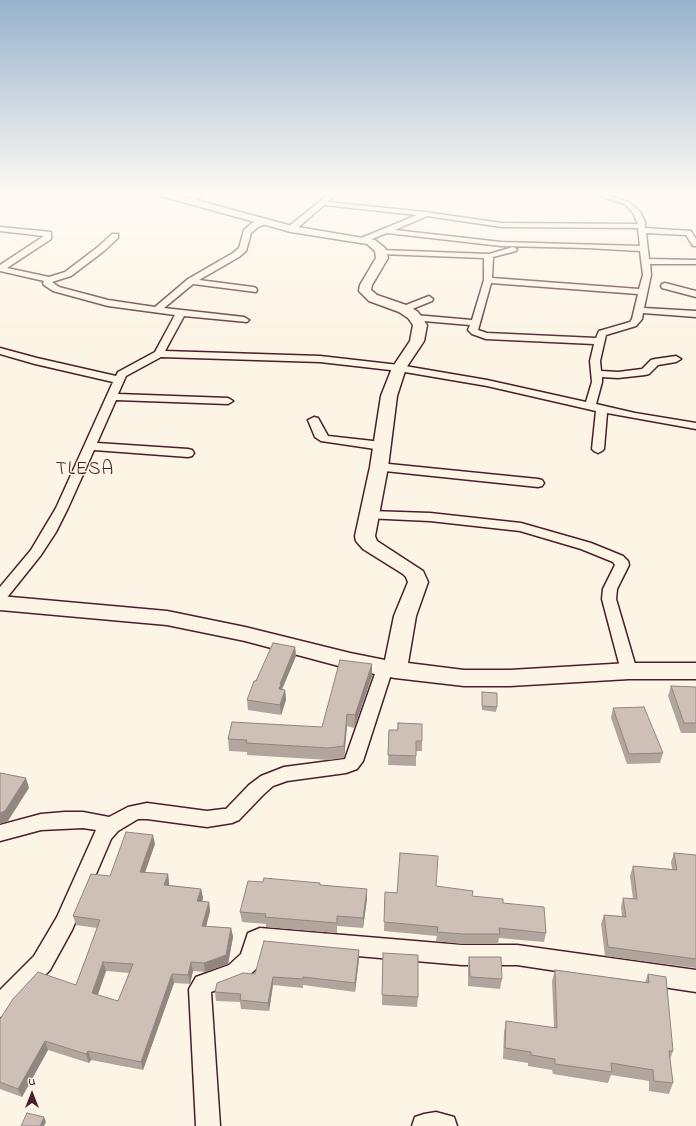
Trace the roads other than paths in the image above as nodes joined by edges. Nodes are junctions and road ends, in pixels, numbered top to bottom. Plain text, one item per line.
1 (35, 247) edge
2 (104, 247) edge
3 (244, 247) edge
4 (376, 247) edge
5 (522, 247) edge
6 (589, 247) edge
7 (644, 249) joint
8 (381, 252) junction
9 (489, 256) junction
10 (645, 261) junction
11 (696, 262) edge
12 (1, 270) edge
13 (49, 280) junction
14 (488, 280) junction
15 (191, 282) junction
16 (665, 286) dead end
17 (253, 290) dead end
18 (643, 292) junction
19 (696, 294) edge
20 (429, 299) dead end
21 (156, 310) junction
22 (639, 310) junction
23 (181, 313) junction
24 (410, 313) junction
25 (696, 314) edge
26 (244, 320) dead end
27 (476, 323) junction
28 (600, 341) junction
29 (0, 351) edge
30 (158, 354) junction
31 (676, 359) dead end
32 (399, 368) junction
33 (596, 374) junction
34 (119, 380) junction
35 (111, 397) junction
36 (228, 401) dead end
37 (590, 405) junction
38 (602, 408) junction
39 (314, 420) dead end
40 (696, 426) edge
41 (89, 446) junction
42 (382, 446) junction
43 (598, 449) dead end
44 (188, 453) dead end
45 (379, 467) junction
46 (538, 483) dead end
47 (370, 516) junction
48 (0, 597) edge
49 (0, 603) edge
50 (390, 669) junction
51 (629, 671) junction
52 (696, 671) edge
53 (111, 825) junction
54 (0, 833) edge
55 (696, 981) edge
56 (0, 1006) edge
57 (208, 1126) edge
58 (424, 1126) edge
59 (445, 1126) edge

1 - 12 street
2 - 13 street
3 - 15 street
4 - 8 main road
5 - 9 street
6 - 7 street
7 - 10 street
8 - 9 street
8 - 24 main road
9 - 14 street
10 - 11 street
10 - 18 street
12 - 13 street
13 - 21 street
14 - 18 street
14 - 27 street
15 - 17 street
15 - 21 street
16 - 19 street
18 - 22 street
20 - 24 street
21 - 23 street
22 - 25 street
22 - 28 street
23 - 26 street
23 - 30 street
24 - 27 street
24 - 32 main road
27 - 28 street
28 - 33 street
29 - 34 street
30 - 32 street
30 - 34 street
31 - 33 street
32 - 37 street
32 - 42 main road
33 - 37 street
34 - 35 street
35 - 36 street
35 - 41 street
37 - 38 street
38 - 40 street
38 - 43 street
39 - 42 street
41 - 44 street
41 - 48 street
42 - 45 main road
45 - 46 street
45 - 47 main road
47 - 50 main road
47 - 51 street
49 - 50 main road
50 - 51 main road
50 - 53 street
51 - 52 main road
53 - 54 street
53 - 56 street
55 - 57 street
58 - 59 street

